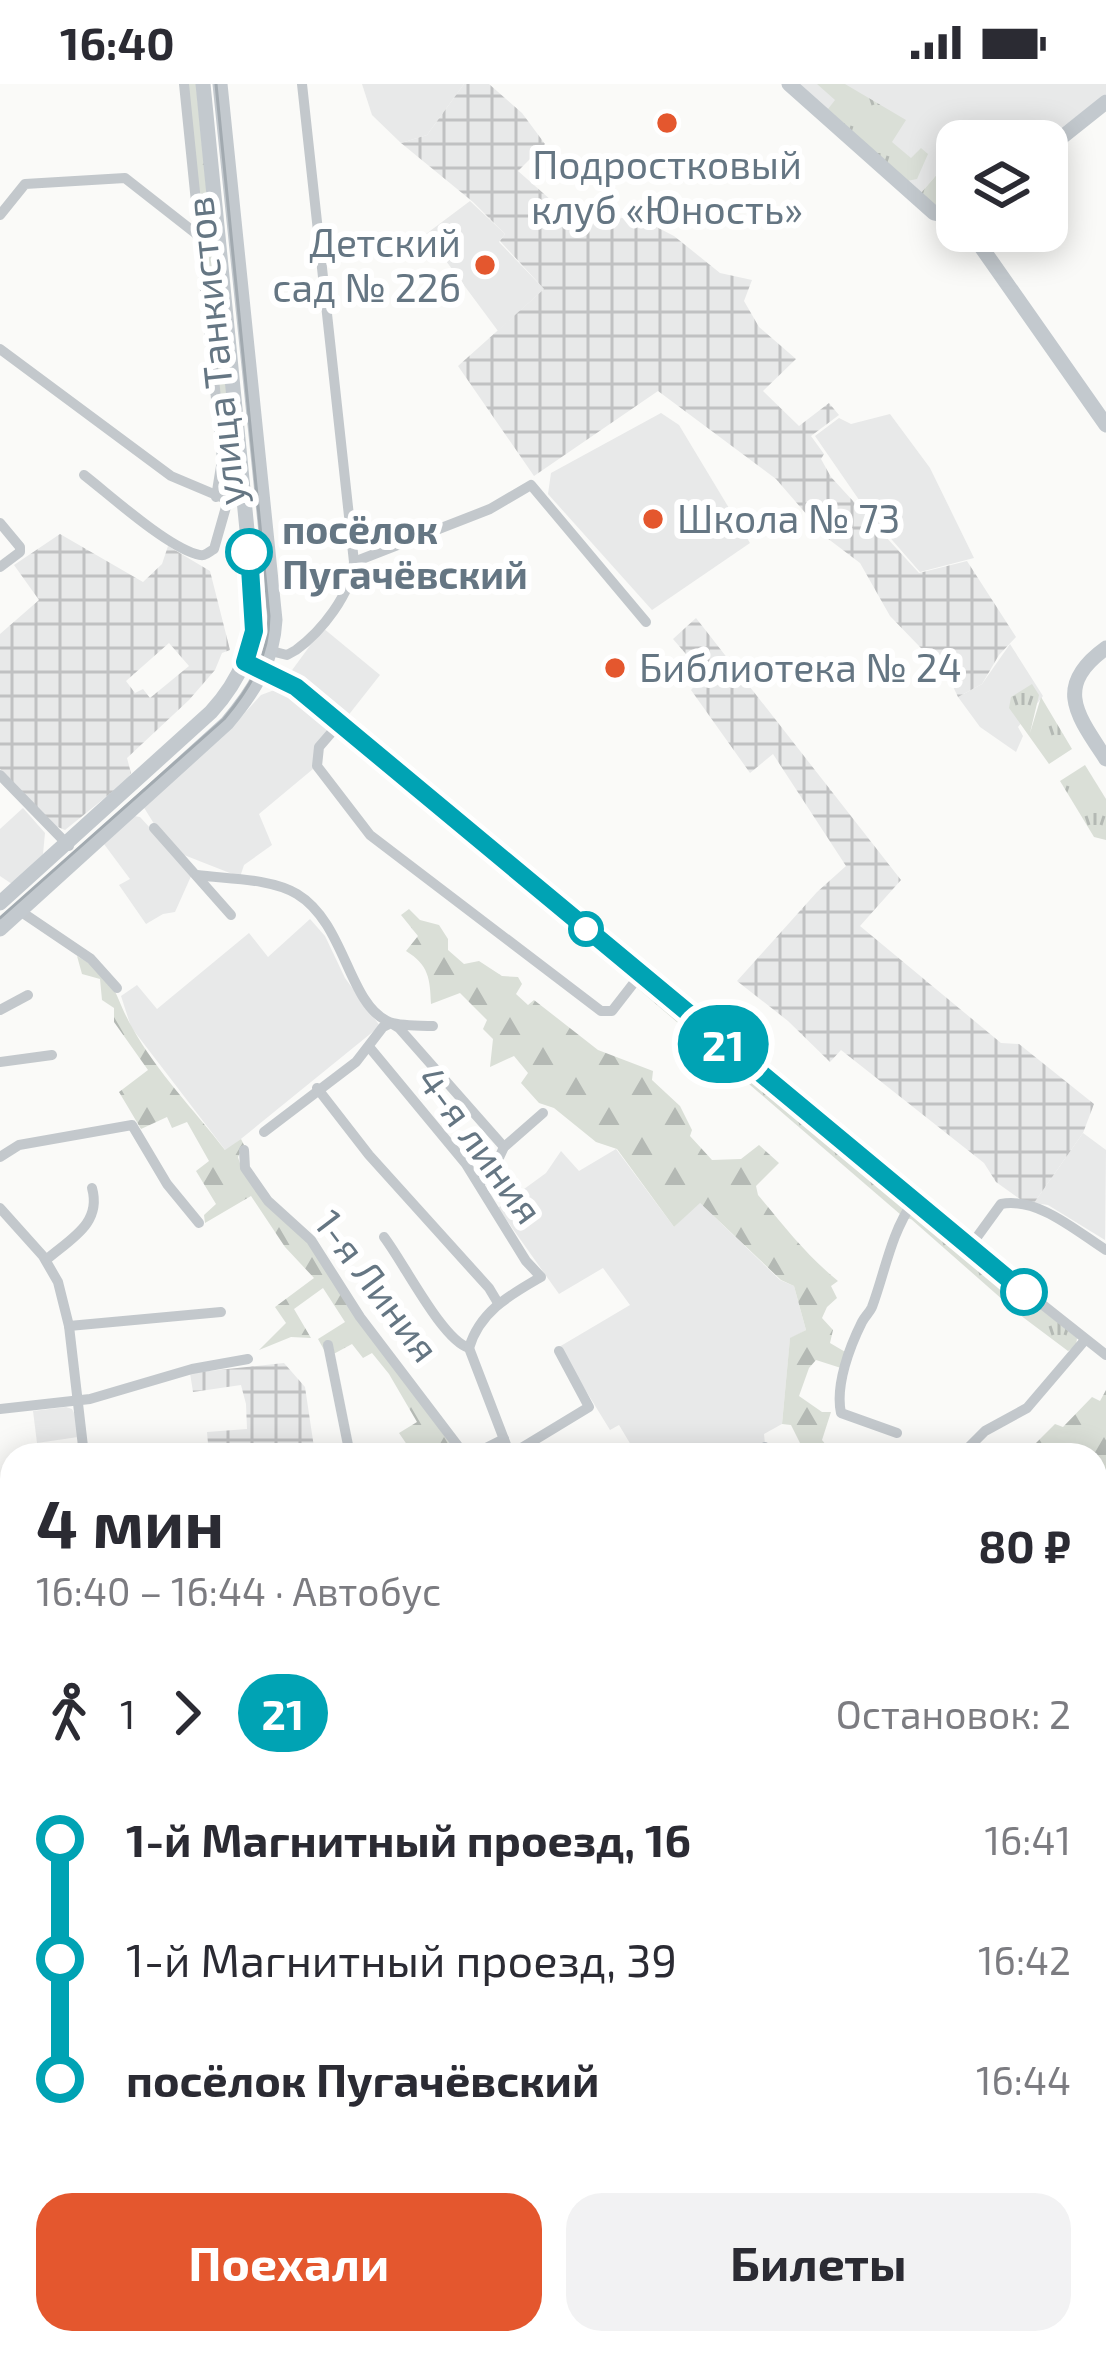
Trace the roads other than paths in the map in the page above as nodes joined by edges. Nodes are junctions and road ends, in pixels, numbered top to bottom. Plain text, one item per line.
1 (184, 84) edge
2 (203, 84) edge
3 (220, 84) edge
4 (302, 84) edge
5 (789, 84) edge
6 (1106, 102) edge
7 (1068, 132) edge
8 (2, 190) edge
9 (16, 194) junction
10 (936, 213) edge
11 (0, 215) edge
12 (200, 236) junction
13 (985, 252) edge
14 (0, 349) edge
15 (1106, 425) edge
16 (84, 475) dead end
17 (229, 500) junction
18 (264, 501) junction
19 (0, 523) edge
20 (353, 562) junction
21 (0, 567) edge
22 (646, 622) dead end
23 (1106, 648) edge
24 (248, 654) junction
25 (267, 662) junction
26 (338, 725) junction
27 (1106, 759) edge
28 (0, 775) edge
29 (154, 828) dead end
30 (66, 843) junction
31 (80, 857) junction
32 (196, 875) junction
33 (0, 903) edge
34 (20, 911) junction
35 (231, 915) dead end
36 (0, 929) edge
37 (640, 975) junction
38 (117, 988) dead end
39 (28, 995) dead end
40 (0, 1010) edge
41 (391, 1023) junction
42 (433, 1026) dead end
43 (370, 1048) junction
44 (52, 1055) dead end
45 (0, 1062) edge
46 (317, 1088) junction
47 (542, 1113) dead end
48 (264, 1132) dead end
49 (504, 1147) junction
50 (244, 1150) dead end
51 (0, 1157) edge
52 (478, 1184) junction
53 (92, 1187) dead end
54 (914, 1202) junction
55 (0, 1208) edge
56 (199, 1222) dead end
57 (384, 1237) dead end
58 (969, 1248) junction
59 (1105, 1248) edge
60 (46, 1260) junction
61 (498, 1304) junction
62 (215, 1313) dead end
63 (69, 1326) junction
64 (1085, 1340) junction
65 (328, 1345) dead end
66 (470, 1348) junction
67 (559, 1352) dead end
68 (1106, 1355) edge
69 (248, 1359) dead end
70 (77, 1401) junction
71 (0, 1409) edge
72 (898, 1433) dead end
73 (504, 1439) junction
74 (83, 1443) edge
75 (348, 1443) edge
76 (455, 1443) edge
77 (496, 1443) edge
78 (506, 1443) edge
79 (530, 1443) edge
80 (973, 1443) edge
81 (0, 1654) edge
82 (0, 1679) edge

1 - 12 street
2 - 17 main road, улица Танкистов
3 - 18 main road, улица Танкистов
4 - 20 street
5 - 10 main road
6 - 7 main road
8 - 9 street
9 - 11 street
9 - 12 street
12 - 17 street
13 - 15 main road
14 - 17 street
16 - 17 street
17 - 18 street
17 - 24 main road, улица Танкистов
18 - 25 main road, улица Танкистов
19 - 21 street
20 - 22 street
20 - 25 street
23 - 27 main road
24 - 25 street
24 - 30 main road
25 - 26 street
25 - 31 main road
26 - 37 street
26 - 37 street
28 - 30 street
29 - 32 street
30 - 31 street
30 - 33 main road
31 - 34 main road
32 - 35 street
32 - 41 street
34 - 36 main road
34 - 38 street
37 - 54 street
39 - 40 street
41 - 42 street
41 - 43 street
41 - 49 street
43 - 46 street
43 - 52 street, 4-я линия
44 - 45 street
46 - 48 street
46 - 61 street
47 - 49 street
49 - 52 street
50 - 76 street, 1-я Линия
51 - 56 street
52 - 61 street, 4-я линия
53 - 60 street
54 - 58 street
54 - 72 street
55 - 60 street
57 - 66 street
58 - 59 street
58 - 64 street
60 - 63 street
61 - 66 street
62 - 63 street
63 - 70 street
64 - 68 street
64 - 80 street
65 - 75 street
66 - 73 street
67 - 79 street
69 - 70 street
70 - 71 street
70 - 74 street
73 - 77 street, 1-я Линия
73 - 78 street
81 - 82 main road

